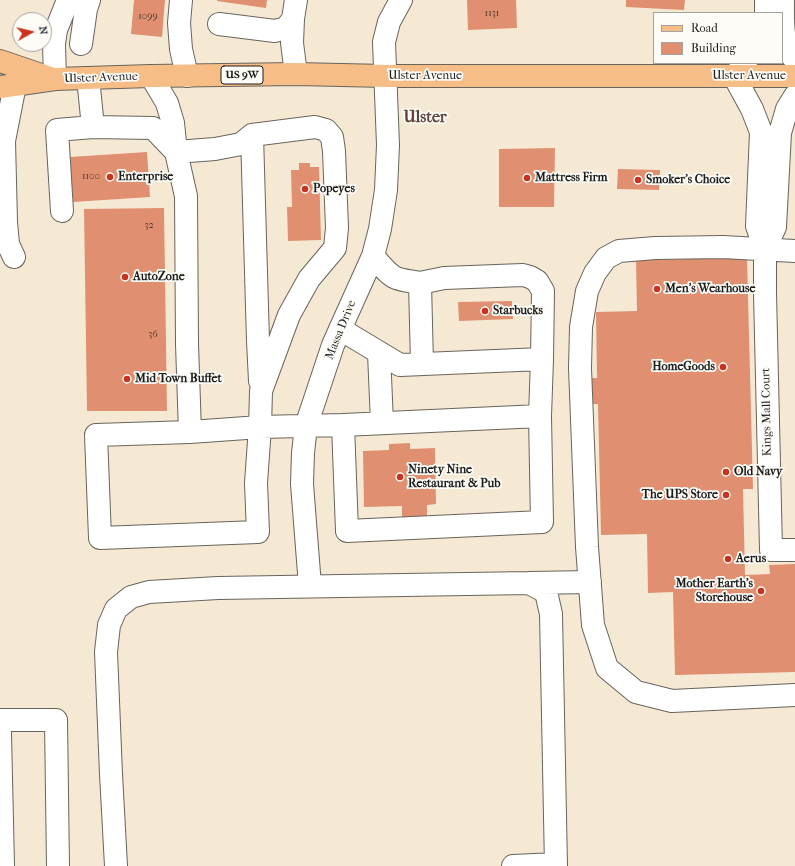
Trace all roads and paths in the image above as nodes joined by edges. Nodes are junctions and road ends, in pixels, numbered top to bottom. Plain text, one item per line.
1 (68, 0) edge
2 (89, 0) edge
3 (181, 0) edge
4 (401, 0) edge
5 (766, 0) edge
6 (784, 0) edge
7 (295, 9) edge
8 (766, 12) edge
9 (219, 24) dead end
10 (81, 44) dead end
11 (795, 60) edge
12 (0, 61) edge
13 (740, 69) edge
14 (296, 74) junction
15 (151, 76) junction
16 (187, 76) junction
17 (386, 76) junction
18 (795, 76) edge
19 (88, 78) junction
20 (55, 79) junction
21 (7, 86) edge
22 (795, 96) edge
23 (93, 127) junction
24 (252, 135) junction
25 (176, 152) junction
26 (62, 211) dead end
27 (765, 249) junction
28 (795, 250) edge
29 (373, 256) junction
30 (14, 258) dead end
31 (420, 282) junction
32 (340, 329) junction
33 (379, 353) junction
34 (536, 360) junction
35 (422, 364) junction
36 (261, 391) junction
37 (540, 416) junction
38 (382, 423) junction
39 (343, 425) junction
40 (306, 426) junction
41 (260, 427) junction
42 (190, 432) junction
43 (795, 550) edge
44 (590, 582) junction
45 (529, 583) junction
46 (310, 586) junction
47 (795, 695) edge
48 (0, 720) edge
49 (0, 733) edge
50 (556, 865) edge
51 (3, 866) edge
52 (58, 866) edge
53 (116, 866) edge
54 (513, 866) edge

1 - 20 street
2 - 10 street
3 - 16 street
4 - 17 street, Massa Drive
5 - 8 street
6 - 11 street
7 - 9 street
7 - 14 street
12 - 20 main road
13 - 17 main road, Ulster Avenue / US 9W
13 - 18 main road, Ulster Avenue / US 9W
13 - 27 street, Kings Mall Court
14 - 16 main road, Ulster Avenue / US 9W
14 - 17 main road, Ulster Avenue / US 9W
15 - 16 main road, Ulster Avenue / US 9W
15 - 19 main road, Ulster Avenue / US 9W
15 - 25 street
17 - 29 street, Massa Drive
19 - 20 main road, Ulster Avenue / US 9W
19 - 23 street
20 - 21 main road, US 9W
21 - 30 street
22 - 27 street, Kings Mall Court
23 - 25 street
23 - 26 street
24 - 25 street
24 - 36 street
24 - 36 street
25 - 42 street
27 - 28 street
27 - 43 street, Kings Mall Court
27 - 44 street
29 - 31 street
29 - 32 street, Massa Drive
31 - 34 street
31 - 35 street
32 - 33 street
32 - 40 street, Massa Drive
33 - 35 street
33 - 38 street
34 - 35 street
34 - 37 street
36 - 41 street
37 - 38 street
37 - 39 street
38 - 39 street
39 - 40 street
40 - 41 street
40 - 46 street, Massa Drive
41 - 42 street
41 - 42 street
44 - 45 street
44 - 47 street
45 - 46 street
45 - 50 street
46 - 53 street
48 - 52 street
49 - 51 street
50 - 54 street

